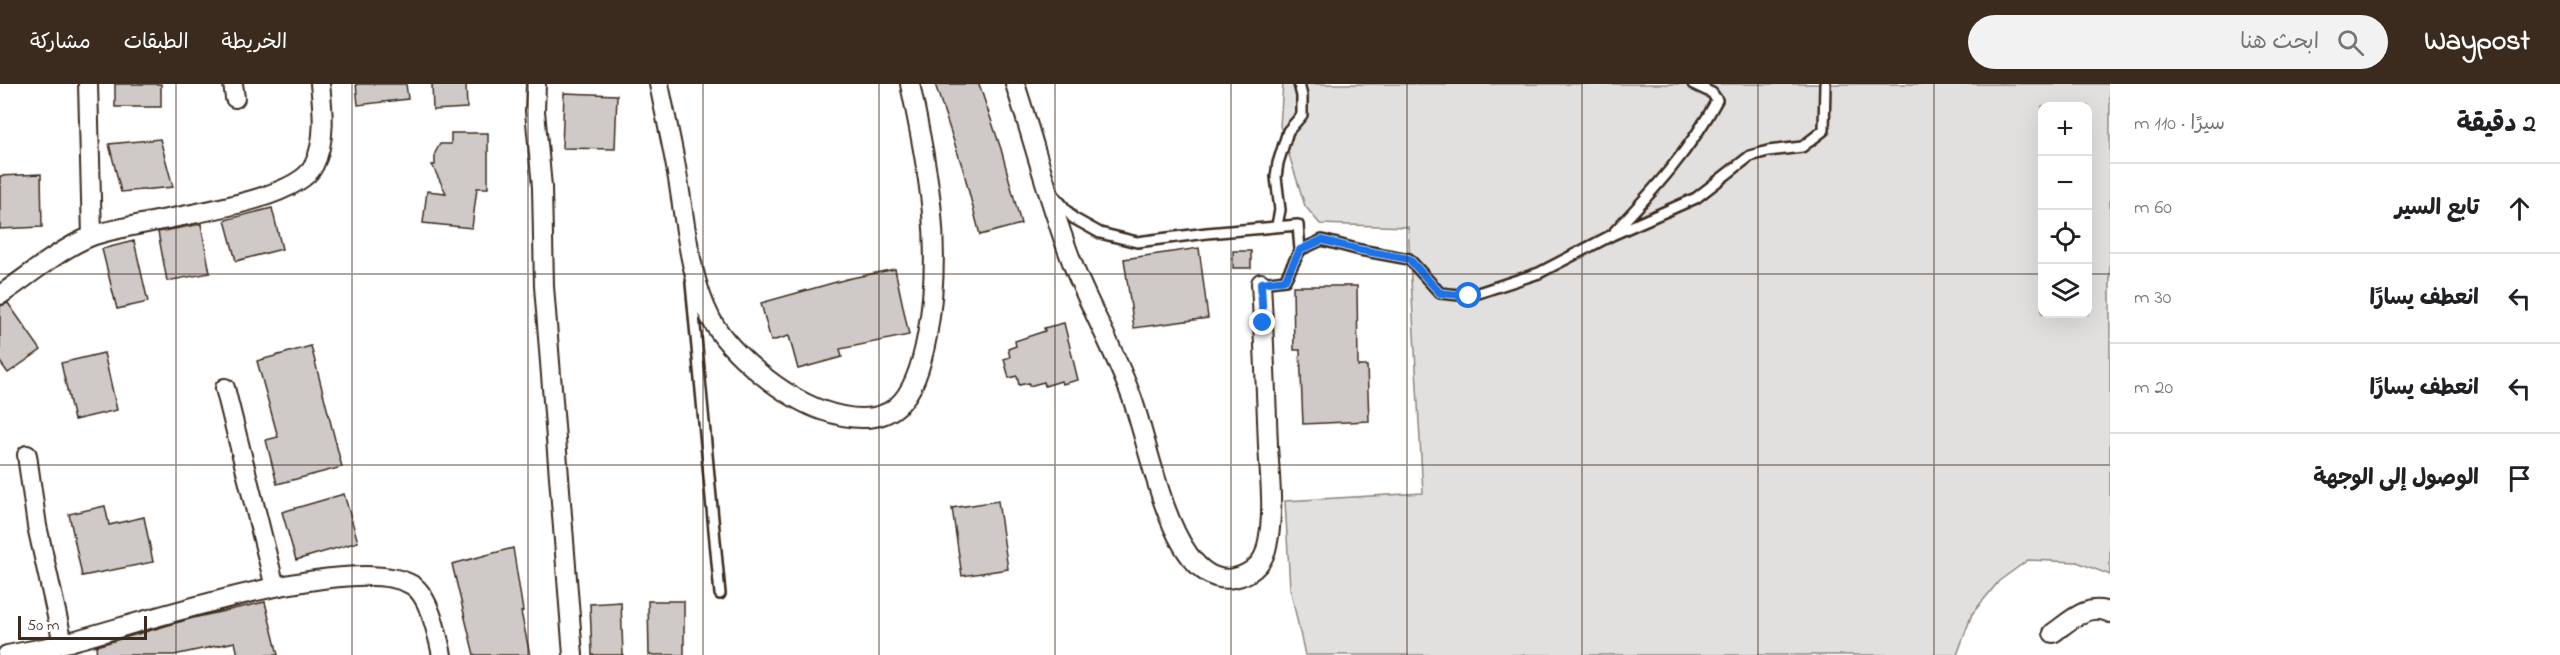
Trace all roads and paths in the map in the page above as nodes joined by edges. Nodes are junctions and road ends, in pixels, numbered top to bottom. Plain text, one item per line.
1 (88, 84) edge
2 (320, 84) edge
3 (536, 84) edge
4 (659, 84) edge
5 (909, 84) edge
6 (1015, 84) edge
7 (1299, 84) edge
8 (1693, 84) edge
9 (1825, 84) edge
10 (1048, 187) junction
11 (1276, 225) junction
12 (1612, 235) junction
13 (92, 236) junction
14 (688, 242) junction
15 (1300, 250) junction
16 (1261, 283) joint
17 (0, 295) edge
18 (225, 388) dead end
19 (27, 455) dead end
20 (275, 587) junction
21 (720, 594) dead end
22 (2110, 613) edge
23 (2053, 633) dead end
24 (63, 643) junction
25 (7, 655) edge
26 (442, 655) edge
27 (573, 655) edge

1 - 13 street
2 - 13 street
3 - 27 street
4 - 14 street
5 - 14 street
6 - 10 street
7 - 11 lane
8 - 12 lane
9 - 12 lane
10 - 11 lane
10 - 16 street
11 - 15 lane
12 - 15 lane
13 - 17 street
14 - 21 lane
15 - 16 lane
18 - 20 street
19 - 24 street
20 - 24 street
20 - 26 street
22 - 23 street
24 - 25 street

